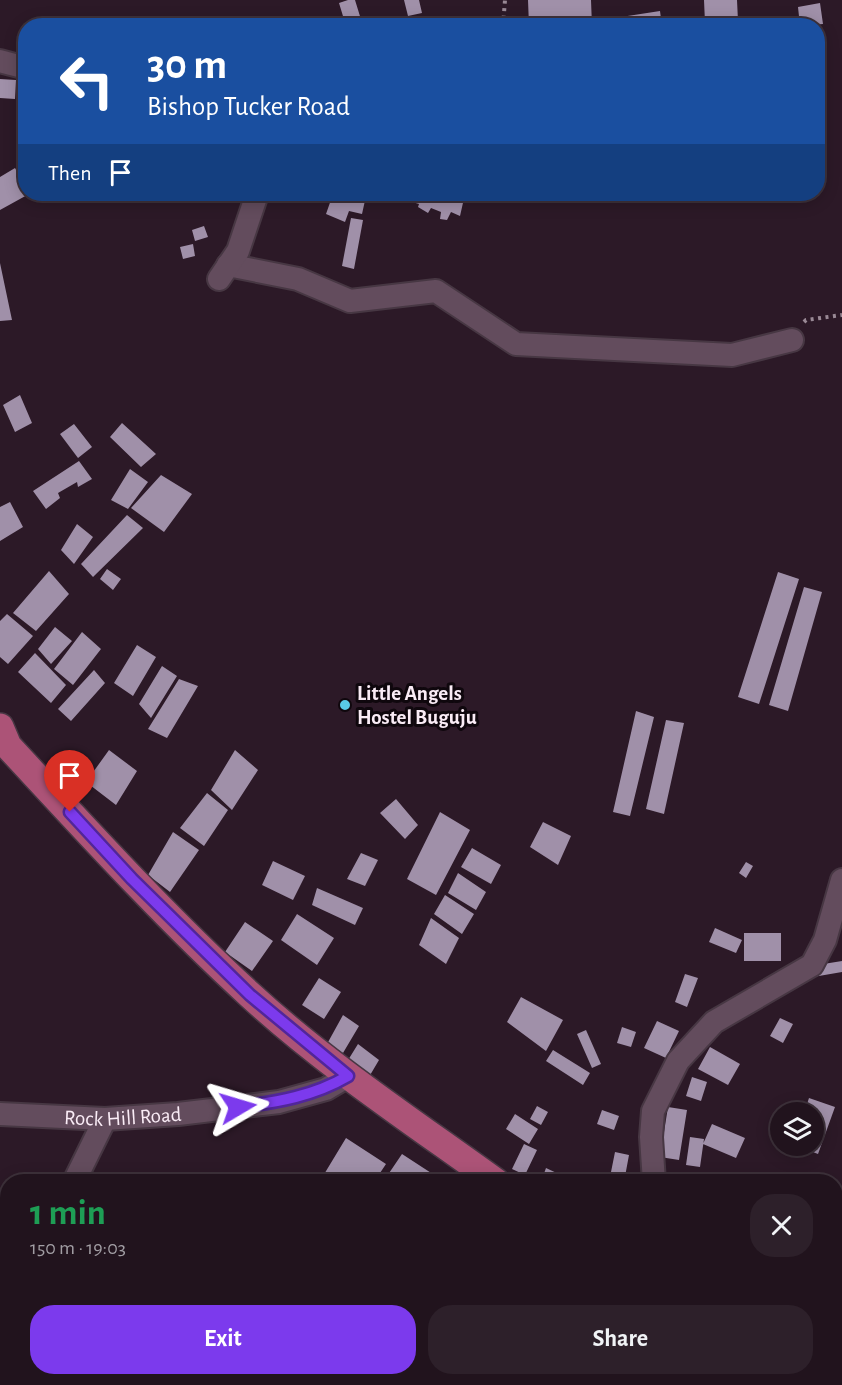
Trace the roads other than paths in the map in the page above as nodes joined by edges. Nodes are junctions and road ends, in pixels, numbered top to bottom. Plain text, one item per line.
1 (0, 61) edge
2 (18, 66) edge
3 (255, 201) edge
4 (792, 340) road end
5 (0, 727) edge
6 (842, 880) edge
7 (348, 1076) junction
8 (0, 1114) edge
9 (105, 1119) junction
10 (78, 1174) edge
11 (485, 1174) edge
12 (653, 1174) edge

1 - 2 street
3 - 4 street
5 - 7 main road
6 - 12 street
7 - 9 street, Rock Hill Road
7 - 11 main road
8 - 9 street, Rock Hill Road
9 - 10 street

